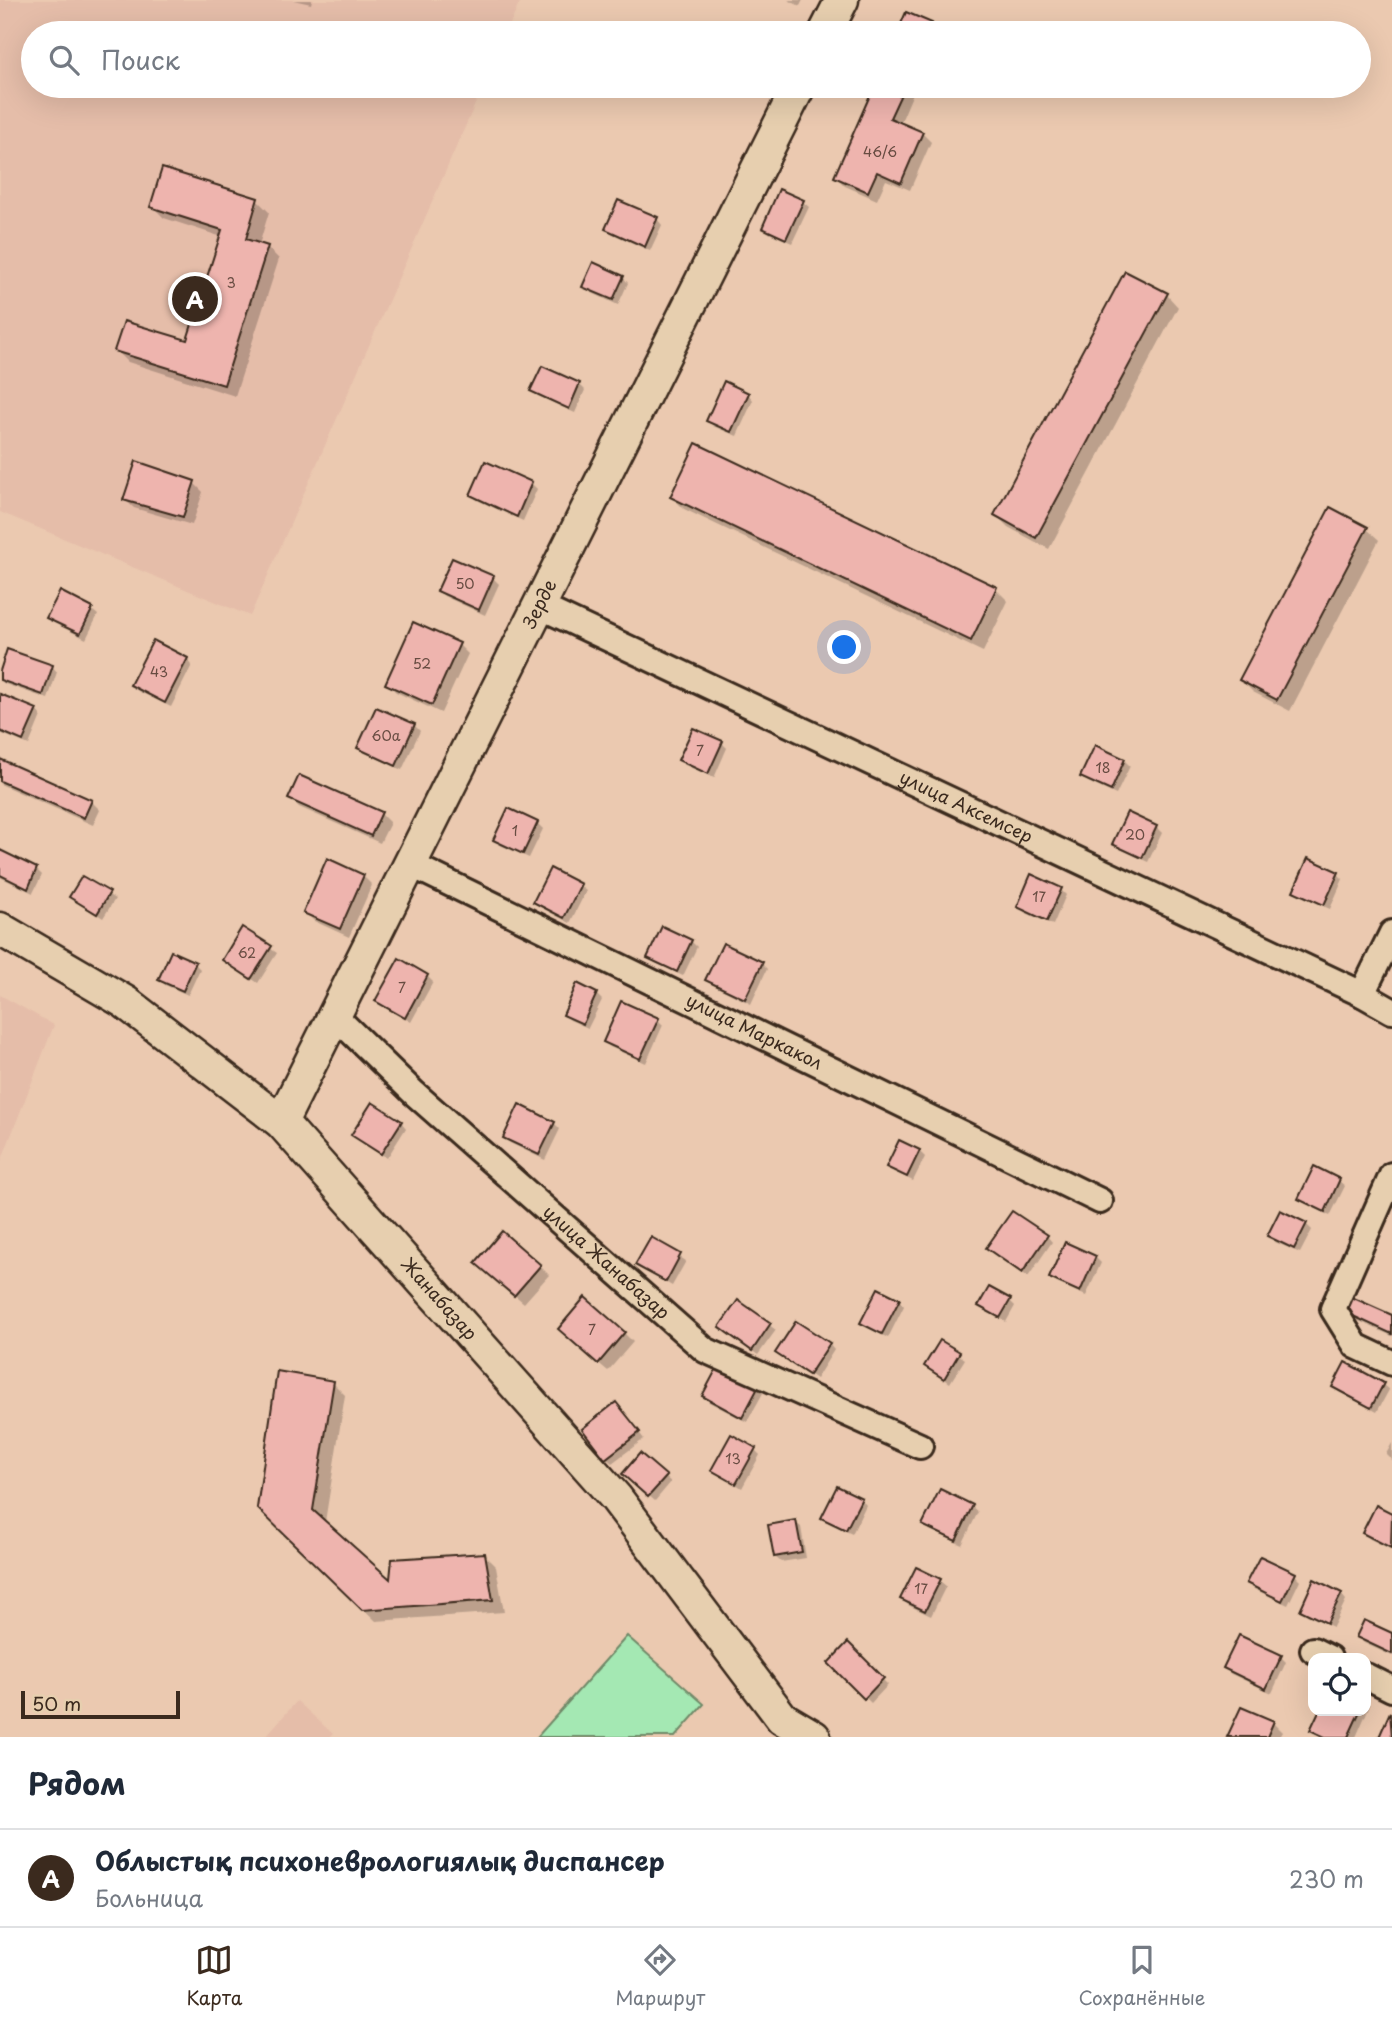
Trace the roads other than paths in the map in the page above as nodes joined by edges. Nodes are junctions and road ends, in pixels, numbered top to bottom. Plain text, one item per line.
1 (842, 0) edge
2 (831, 21) edge
3 (793, 98) edge
4 (539, 606) junction
5 (410, 864) junction
6 (0, 929) edge
7 (1392, 933) edge
8 (1362, 994) junction
9 (1392, 1011) edge
10 (334, 1015) junction
11 (281, 1122) junction
12 (1392, 1175) edge
13 (1100, 1201) dead end
14 (1392, 1363) edge
15 (920, 1446) dead end
16 (1371, 1678) edge
17 (1392, 1689) edge
18 (814, 1737) edge

1 - 2 street
3 - 4 street, Зерде
4 - 5 street, Зерде
4 - 8 street, улица Аксемсер
5 - 10 street, Зерде
5 - 13 street, улица Маркакол
6 - 11 street, Жанабазар
7 - 8 street
8 - 9 street, улица Аксемсер
10 - 11 street, Зерде
10 - 15 street, улица Жанабазар
11 - 18 street, Жанабазар
12 - 14 street
16 - 17 street

